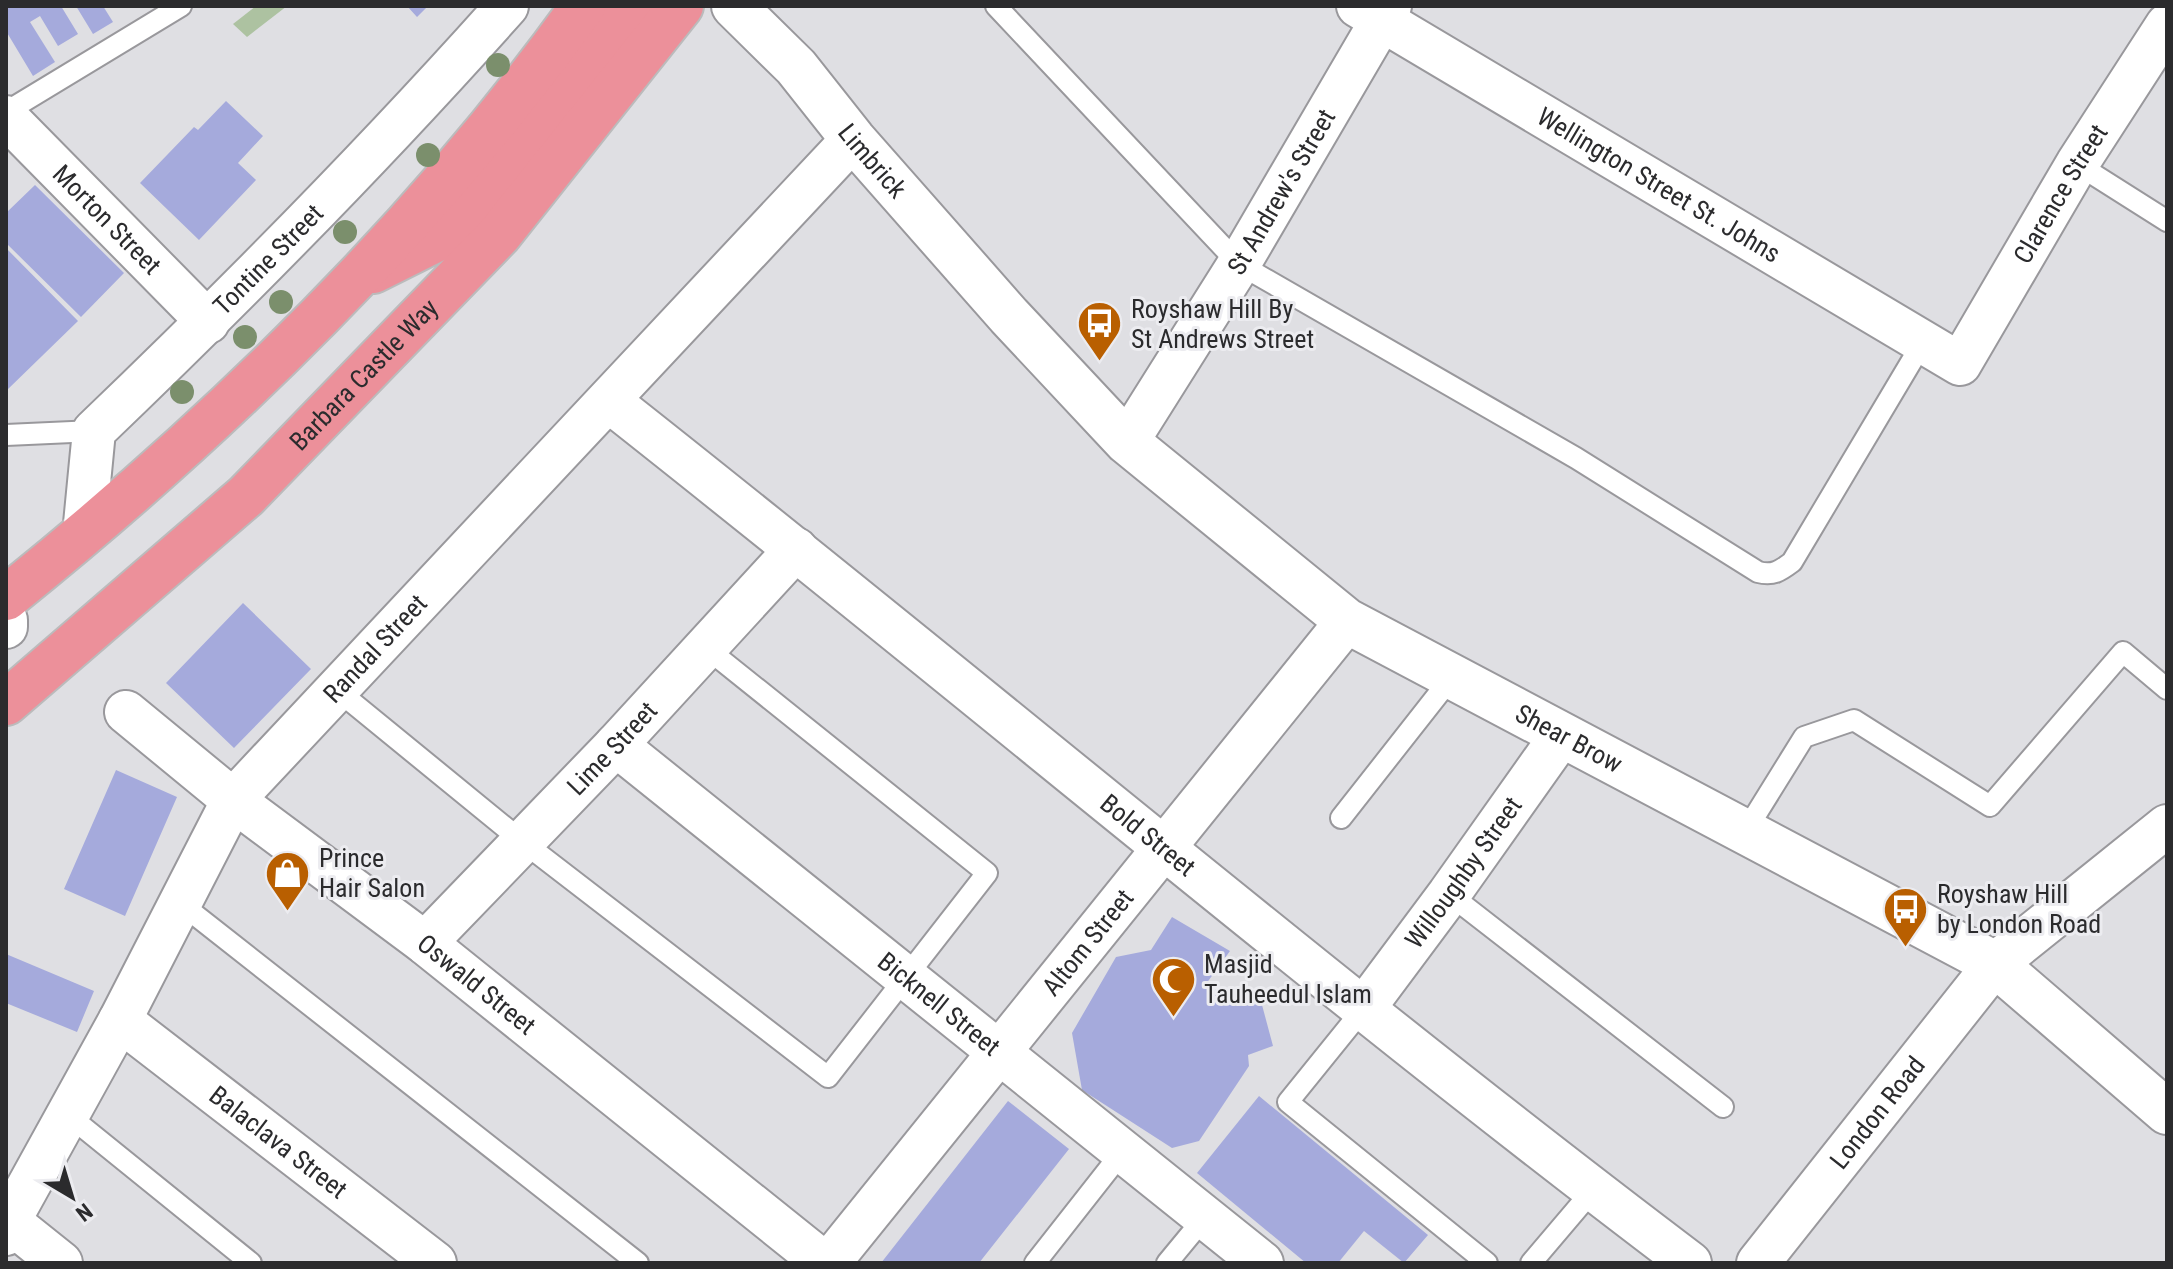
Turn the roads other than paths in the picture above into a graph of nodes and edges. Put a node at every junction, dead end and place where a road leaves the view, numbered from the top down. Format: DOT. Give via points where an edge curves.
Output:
graph roads {
  1 [pos="181,6"];
  2 [pos="507,6"];
  3 [pos="583,6"];
  4 [pos="633,6"];
  5 [pos="681,6"];
  6 [pos="734,6"];
  7 [pos="996,6"];
  8 [pos="1376,11"];
  9 [pos="2167,25"];
  10 [pos="6,115"];
  11 [pos="853,139"];
  12 [pos="2077,164"];
  13 [pos="2167,221"];
  14 [pos="1239,264"];
  15 [pos="353,281"];
  16 [pos="1009,316"];
  17 [pos="208,322"];
  18 [pos="1923,342"];
  19 [pos="1960,364"];
  20 [pos="609,401"];
  21 [pos="94,431"];
  22 [pos="6,435"];
  23 [pos="1127,442"];
  24 [pos="84,534"];
  25 [pos="796,549"];
  26 [pos="6,598"];
  27 [pos="6,620"];
  28 [pos="1347,621"];
  29 [pos="6,627"];
  30 [pos="705,647"];
  31 [pos="1451,678"];
  32 [pos="2167,689"];
  33 [pos="337,690"];
  34 [pos="6,703"];
  35 [pos="126,712"];
  36 [pos="1561,736"];
  37 [pos="616,745"];
  38 [pos="233,800"];
  39 [pos="1341,818"];
  40 [pos="2167,826"];
  41 [pos="1745,832"];
  42 [pos="523,842"];
  43 [pos="1164,848"];
  44 [pos="1449,894"];
  45 [pos="180,903"];
  46 [pos="425,943"];
  47 [pos="1995,964"];
  48 [pos="907,977"];
  49 [pos="1364,1008"];
  50 [pos="120,1020"];
  51 [pos="998,1053"];
  52 [pos="1723,1107"];
  53 [pos="2167,1112"];
  54 [pos="68,1115"];
  55 [pos="1123,1151"];
  56 [pos="1593,1190"];
  57 [pos="1205,1217"];
  58 [pos="7,1225"];
  59 [pos="1044,1260"];
  60 [pos="61,1263"];
  61 [pos="251,1263"];
  62 [pos="435,1263"];
  63 [pos="638,1263"];
  64 [pos="827,1263"];
  65 [pos="1167,1263"];
  66 [pos="1262,1263"];
  67 [pos="1487,1263"];
  68 [pos="1531,1263"];
  69 [pos="1690,1263"];
  70 [pos="1758,1263"];
  1 -- 10 [label="lane"];
  2 -- 17 [label="street, Tontine Street" via="366,162"];
  3 -- 15 [label="highway" via="462,160"];
  4 -- 15 [label="highway" via="493,188 445,235"];
  5 -- 34 [label="highway, Barbara Castle Way" via="499,235 246,496"];
  6 -- 11 [label="main road, Limbrick" via="796,67"];
  7 -- 14 [label="lane"];
  8 -- 14 [label="street, St Andrew's Street"];
  8 -- 18 [label="street, Wellington Street St. Johns"];
  9 -- 12 [label="street, Clarence Street"];
  10 -- 17 [label="street, Morton Street"];
  11 -- 16 [label="main road, Limbrick"];
  11 -- 20 [label="street, Randal Street"];
  12 -- 13 [label="lane"];
  12 -- 19 [label="street, Clarence Street"];
  14 -- 18 [label="lane" via="1768,574 1792,562"];
  14 -- 23 [label="street, St Andrew's Street"];
  15 -- 24 [label="highway" via="248,389"];
  16 -- 23 [label="main road, Shear Brow"];
  17 -- 21 [label="street, Tontine Street"];
  18 -- 19 [label="street, Wellington Street St. Johns"];
  20 -- 25 [label="street, Bold Street"];
  20 -- 33 [label="street, Randal Street"];
  21 -- 22 [label="lane"];
  21 -- 24 [label="street"];
  23 -- 28 [label="main road, Shear Brow"];
  24 -- 26 [label="highway"];
  25 -- 30 [label="street, Lime Street"];
  25 -- 43 [label="street, Bold Street"];
  27 -- 29 [label="street"];
  28 -- 31 [label="main road, Shear Brow"];
  28 -- 43 [label="street, Altom Street"];
  30 -- 37 [label="street, Lime Street"];
  30 -- 48 [label="lane" via="987,873"];
  31 -- 36 [label="main road, Shear Brow"];
  31 -- 39 [label="lane"];
  32 -- 41 [label="lane" via="2123,652 1990,806 1854,720 1804,737"];
  33 -- 38 [label="street, Randal Street"];
  33 -- 42 [label="lane"];
  35 -- 38 [label="street, Oswald Street"];
  36 -- 41 [label="main road, Shear Brow"];
  36 -- 44 [label="street, Willoughby Street"];
  37 -- 42 [label="street, Lime Street"];
  37 -- 48 [label="street, Bicknell Street"];
  38 -- 45 [label="street, Randal Street"];
  38 -- 46 [label="street, Oswald Street"];
  40 -- 47 [label="street, London Road"];
  41 -- 47 [label="main road, Shear Brow"];
  42 -- 46 [label="street, Lime Street"];
  42 -- 48 [label="lane" via="828,1077"];
  43 -- 49 [label="street, Bold Street"];
  43 -- 51 [label="street, Altom Street"];
  44 -- 49 [label="street, Willoughby Street"];
  44 -- 52 [label="lane"];
  45 -- 50 [label="street, Randal Street"];
  45 -- 63 [label="lane"];
  46 -- 64 [label="street, Oswald Street"];
  47 -- 53 [label="main road, Shear Brow"];
  47 -- 70 [label="street, London Road"];
  48 -- 51 [label="street, Bicknell Street"];
  49 -- 56 [label="street, Bold Street"];
  49 -- 67 [label="lane" via="1288,1102"];
  50 -- 54 [label="street, Randal Street"];
  50 -- 62 [label="street, Balaclava Street"];
  51 -- 55 [label="street, Bicknell Street"];
  51 -- 64 [label="street, Altom Street"];
  54 -- 58 [label="street, Randal Street"];
  54 -- 61 [label="lane"];
  55 -- 57 [label="street, Bicknell Street"];
  55 -- 59 [label="lane"];
  56 -- 68 [label="lane"];
  56 -- 69 [label="street, Bold Street"];
  57 -- 65 [label="lane"];
  57 -- 66 [label="street, Bicknell Street"];
  58 -- 60 [label="street"];
}
